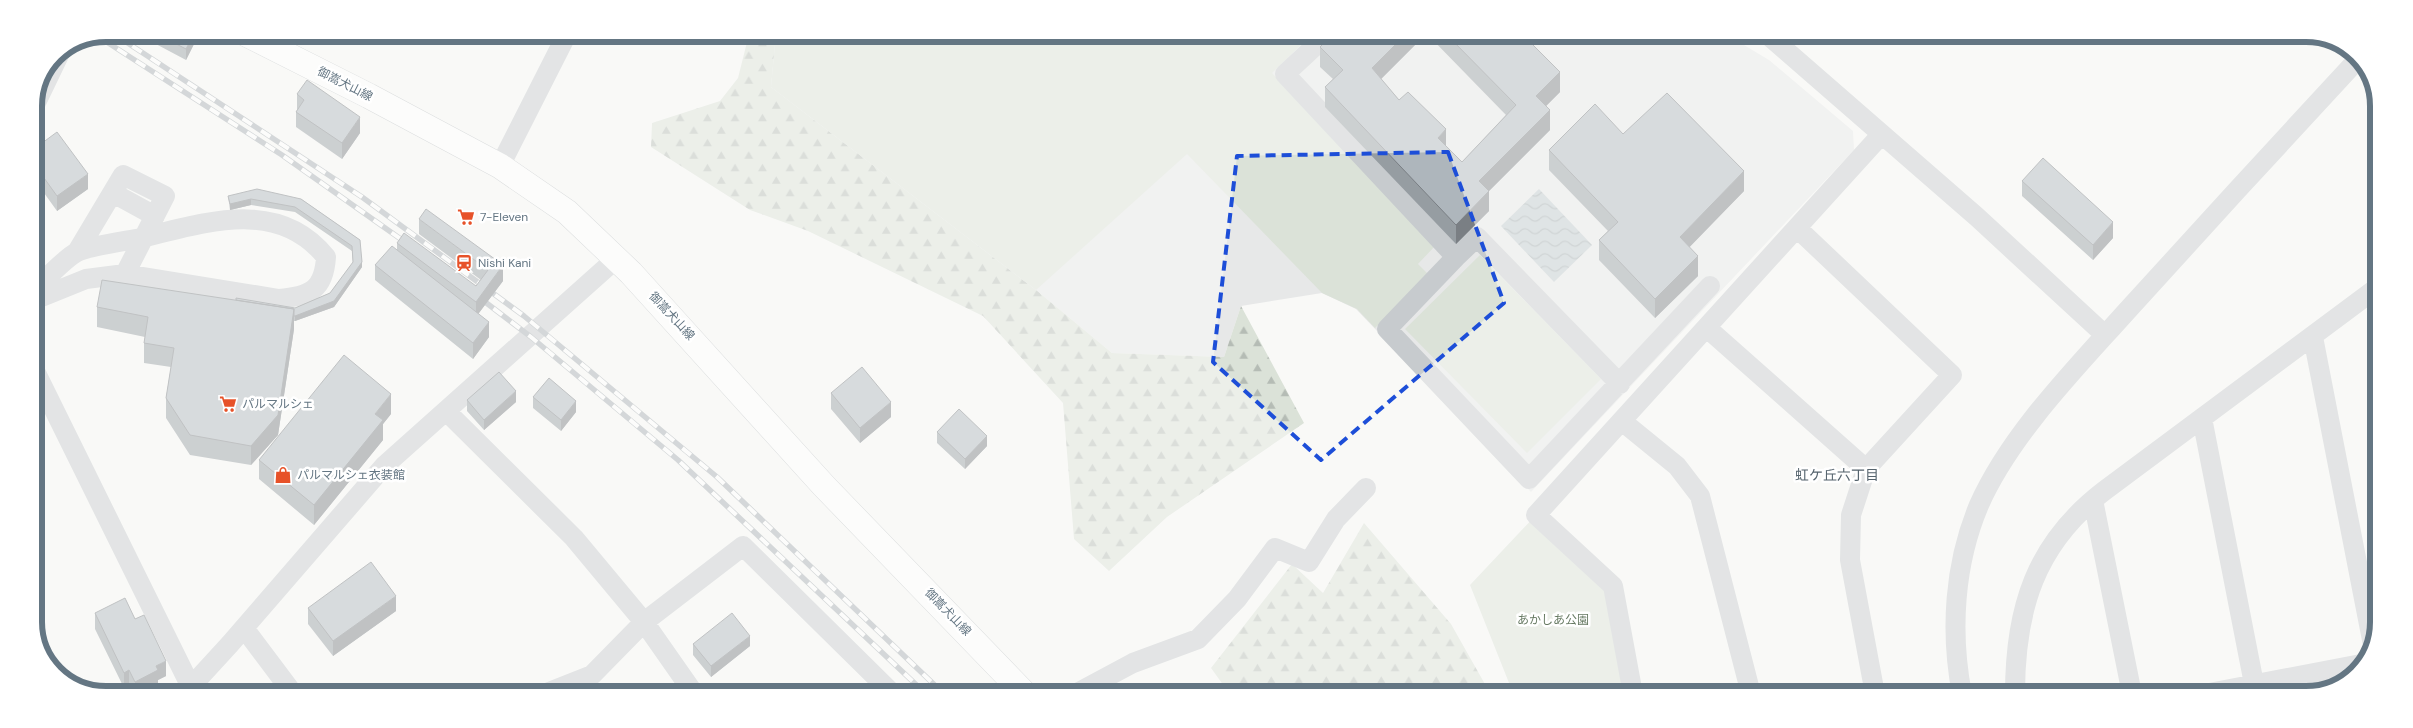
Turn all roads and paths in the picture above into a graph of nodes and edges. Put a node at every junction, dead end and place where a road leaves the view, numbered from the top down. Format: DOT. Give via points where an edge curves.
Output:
graph roads {
  1 [pos="262,42"];
  2 [pos="563,42"];
  3 [pos="1319,42"];
  4 [pos="1776,42"];
  5 [pos="2354,64"];
  6 [pos="1881,135"];
  7 [pos="500,166"];
  8 [pos="1797,228"];
  9 [pos="143,237"];
  10 [pos="77,252"];
  11 [pos="1456,256"];
  12 [pos="617,258"];
  13 [pos="125,274"];
  14 [pos="42,283"];
  15 [pos="1710,286"];
  16 [pos="2370,293"];
  17 [pos="42,297"];
  18 [pos="1707,328"];
  19 [pos="2106,335"];
  20 [pos="2313,338"];
  21 [pos="1620,384"];
  22 [pos="43,386"];
  23 [pos="446,411"];
  24 [pos="2202,418"];
  25 [pos="1623,422"];
  26 [pos="1866,469"];
  27 [pos="1366,488"];
  28 [pos="2093,500"];
  29 [pos="644,622"];
  30 [pos="244,628"];
  31 [pos="2370,630"];
  32 [pos="2352,666"];
  33 [pos="187,686"];
  34 [pos="191,686"];
  35 [pos="288,686"];
  36 [pos="564,686"];
  37 [pos="689,686"];
  38 [pos="885,686"];
  39 [pos="1017,686"];
  40 [pos="1090,686"];
  41 [pos="1632,686"];
  42 [pos="1749,686"];
  43 [pos="1874,686"];
  44 [pos="1960,686"];
  45 [pos="2015,686"];
  46 [pos="2130,686"];
  47 [pos="2254,686"];
  48 [pos="2268,686"];
  1 -- 7 [label="main road, 御嵩犬山線"];
  2 -- 7 [label="street"];
  3 -- 11 [label="street" via="1285,74"];
  4 -- 6 [label="street"];
  5 -- 19 [label="street"];
  6 -- 8 [label="street"];
  6 -- 19 [label="street"];
  7 -- 12 [label="main road, 御嵩犬山線" via="567,212"];
  8 -- 18 [label="street"];
  8 -- 26 [label="street" via="1952,375"];
  9 -- 10 [label="street"];
  9 -- 10 [label="street" via="155,216 113,193"];
  9 -- 13 [label="street"];
  9 -- 13 [label="street" via="224,220 260,218 295,229 315,244 326,257 325,274 314,291 298,298 279,299"];
  10 -- 14 [label="street"];
  11 -- 21 [label="street" via="1478,237"];
  11 -- 21 [label="street" via="1387,329 1455,407 1529,479"];
  12 -- 23 [label="street"];
  12 -- 39 [label="main road, 御嵩犬山線" via="824,486"];
  13 -- 17 [label="street" via="86,279"];
  15 -- 21 [label="street"];
  16 -- 20 [label="street"];
  18 -- 25 [label="street"];
  18 -- 26 [label="street"];
  19 -- 44 [label="street" via="2002,462 1979,504 1967,536 1957,588 1956,666"];
  20 -- 24 [label="street"];
  20 -- 31 [label="street"];
  22 -- 33 [label="street"];
  23 -- 29 [label="street" via="574,538"];
  23 -- 30 [label="street" via="384,466"];
  24 -- 28 [label="street"];
  24 -- 47 [label="street"];
  25 -- 41 [label="street" via="1536,515 1613,586"];
  25 -- 42 [label="street" via="1677,466 1700,496"];
  26 -- 43 [label="street" via="1851,515 1850,560"];
  27 -- 40 [label="street" via="1336,519 1309,562 1275,548 1237,599 1198,639 1133,663"];
  28 -- 45 [label="street" via="2067,524 2047,551 2029,589 2018,638"];
  28 -- 46 [label="street"];
  29 -- 36 [label="street" via="592,675"];
  29 -- 37 [label="street"];
  29 -- 38 [label="street" via="743,546"];
  30 -- 34 [label="street"];
  30 -- 35 [label="street"];
  32 -- 48 [label="street"];
}
